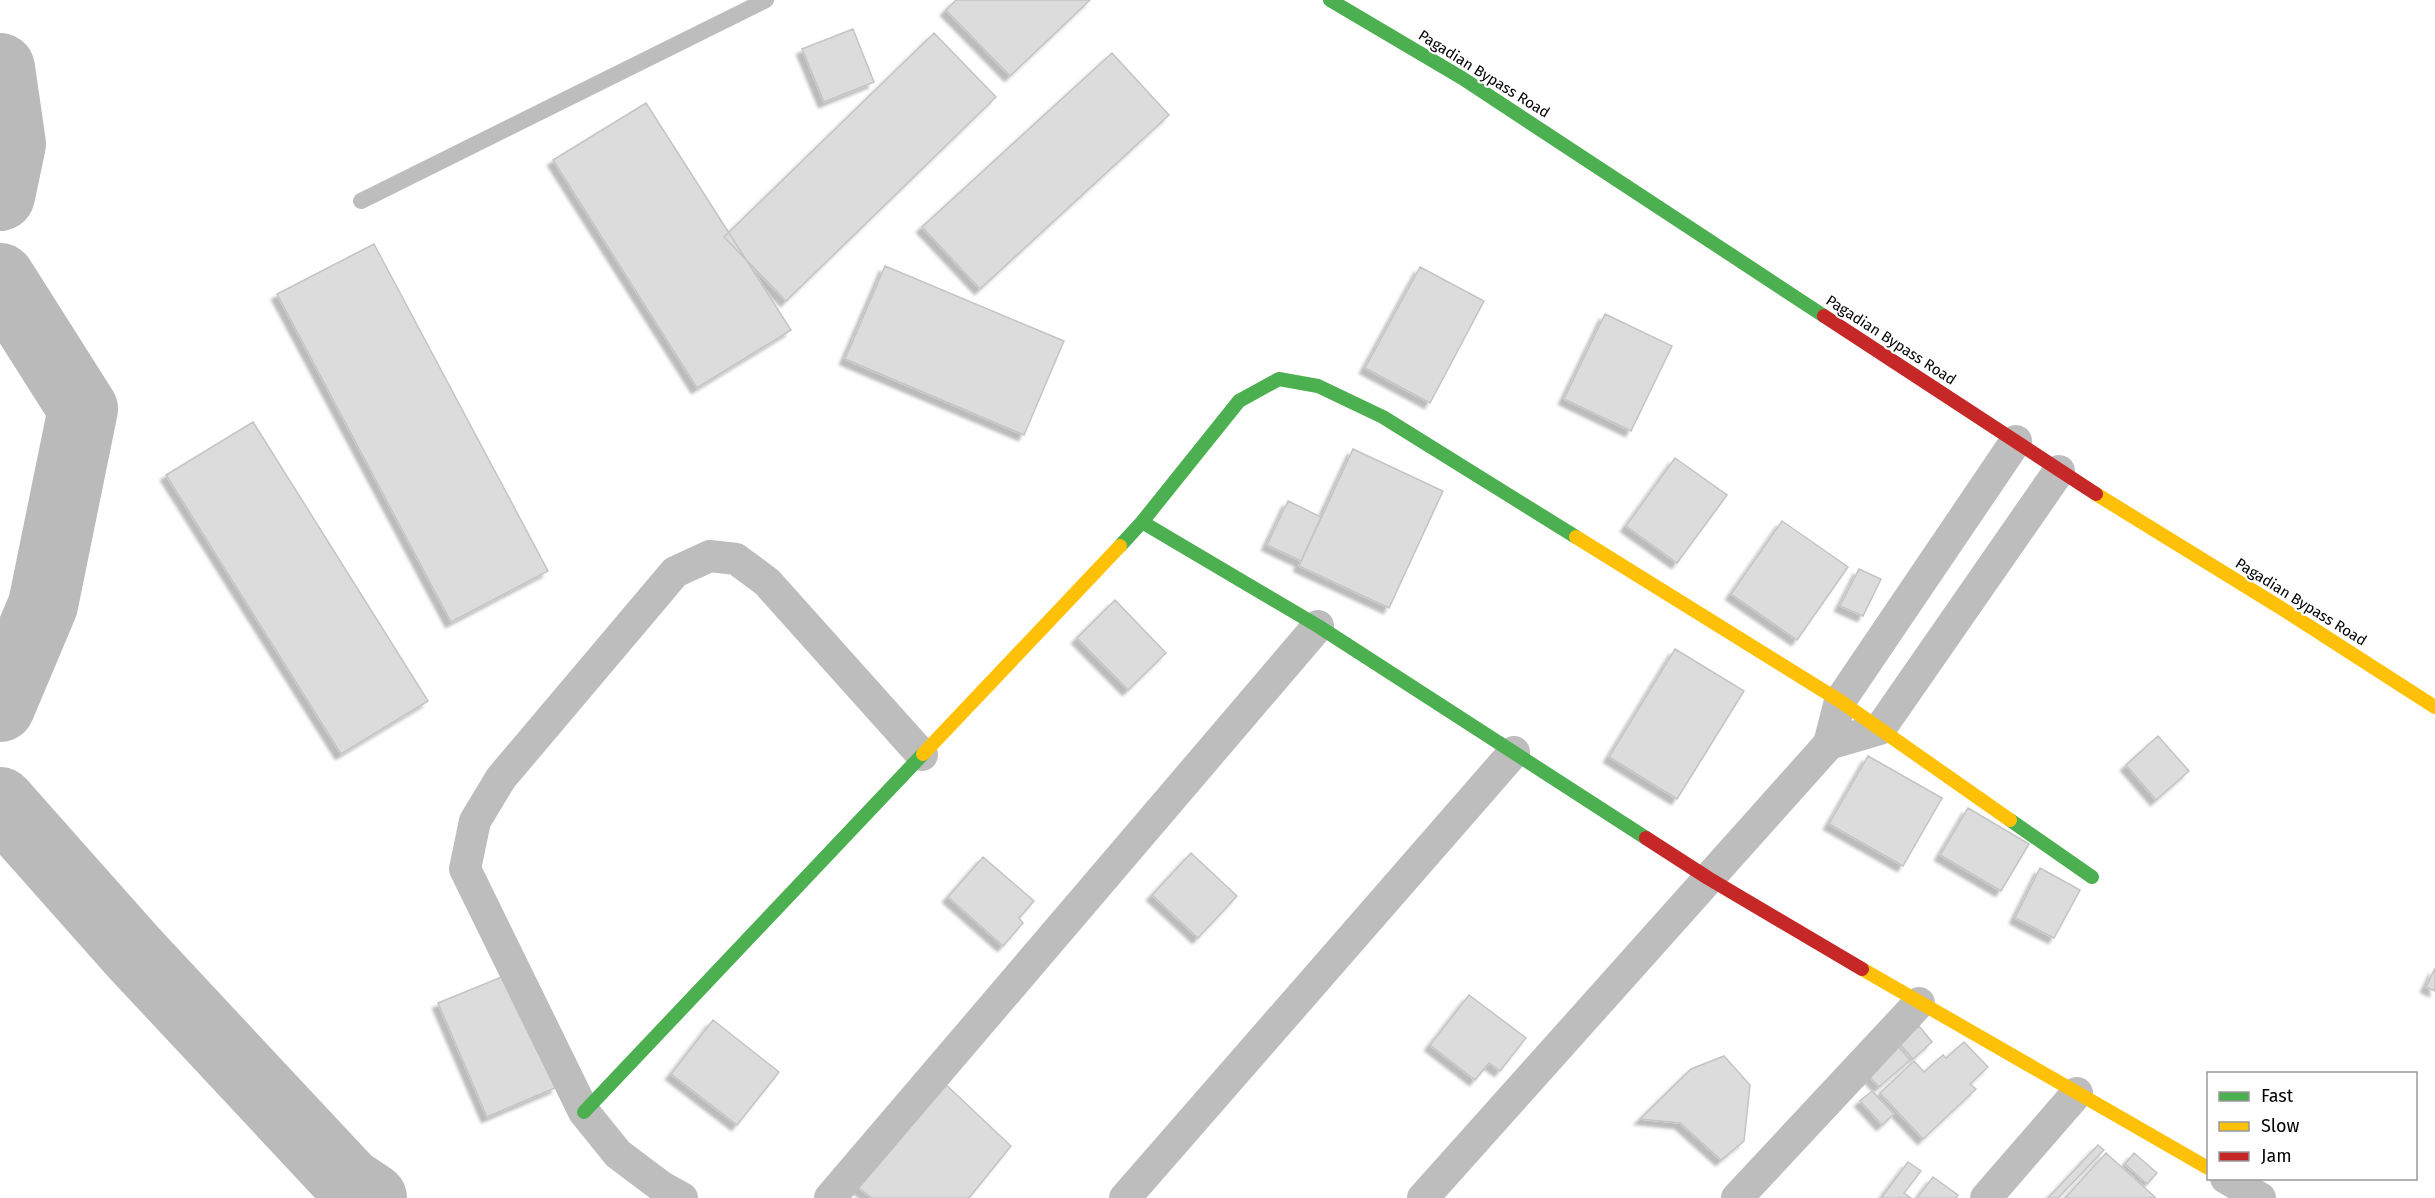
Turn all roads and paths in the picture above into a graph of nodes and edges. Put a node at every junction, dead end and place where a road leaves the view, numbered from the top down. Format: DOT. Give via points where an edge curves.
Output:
graph roads {
  1 [pos="766,0"];
  2 [pos="1330,0"];
  3 [pos="361,201"];
  4 [pos="2016,441"];
  5 [pos="2059,471"];
  6 [pos="1142,522"];
  7 [pos="1318,626"];
  8 [pos="1839,700"];
  9 [pos="2435,707"];
  10 [pos="1880,729"];
  11 [pos="1829,744"];
  12 [pos="1514,753"];
  13 [pos="921,755"];
  14 [pos="1708,878"];
  15 [pos="2092,878"];
  16 [pos="1919,1003"];
  17 [pos="2077,1093"];
  18 [pos="584,1112"];
  19 [pos="2207,1167"];
  20 [pos="2228,1180"];
  21 [pos="2254,1197"];
  22 [pos="682,1198"];
  23 [pos="830,1198"];
  24 [pos="1125,1198"];
  25 [pos="1423,1198"];
  26 [pos="1737,1198"];
  27 [pos="1986,1198"];
  1 -- 3 [label="lane"];
  2 -- 4 [label="main road, Pagadian Bypass Road" via="1462,78"];
  4 -- 5 [label="main road, Pagadian Bypass Road"];
  4 -- 8 [label="street"];
  5 -- 9 [label="main road, Pagadian Bypass Road"];
  5 -- 10 [label="street"];
  6 -- 7 [label="main road"];
  6 -- 8 [label="main road" via="1239,401 1279,379 1318,386 1383,417"];
  6 -- 13 [label="main road"];
  7 -- 12 [label="main road"];
  7 -- 23 [label="street"];
  8 -- 10 [label="main road"];
  8 -- 11 [label="street"];
  10 -- 11 [label="street"];
  10 -- 15 [label="main road"];
  11 -- 14 [label="street"];
  12 -- 14 [label="main road"];
  12 -- 24 [label="street"];
  13 -- 18 [label="main road"];
  13 -- 18 [label="street" via="767,582 736,559 710,556 675,572 501,778 475,821 465,869"];
  14 -- 16 [label="main road"];
  14 -- 25 [label="street"];
  16 -- 17 [label="main road"];
  16 -- 26 [label="street"];
  17 -- 19 [label="main road"];
  17 -- 27 [label="street"];
  18 -- 22 [label="street" via="618,1154"];
  20 -- 21 [label="street"];
}
